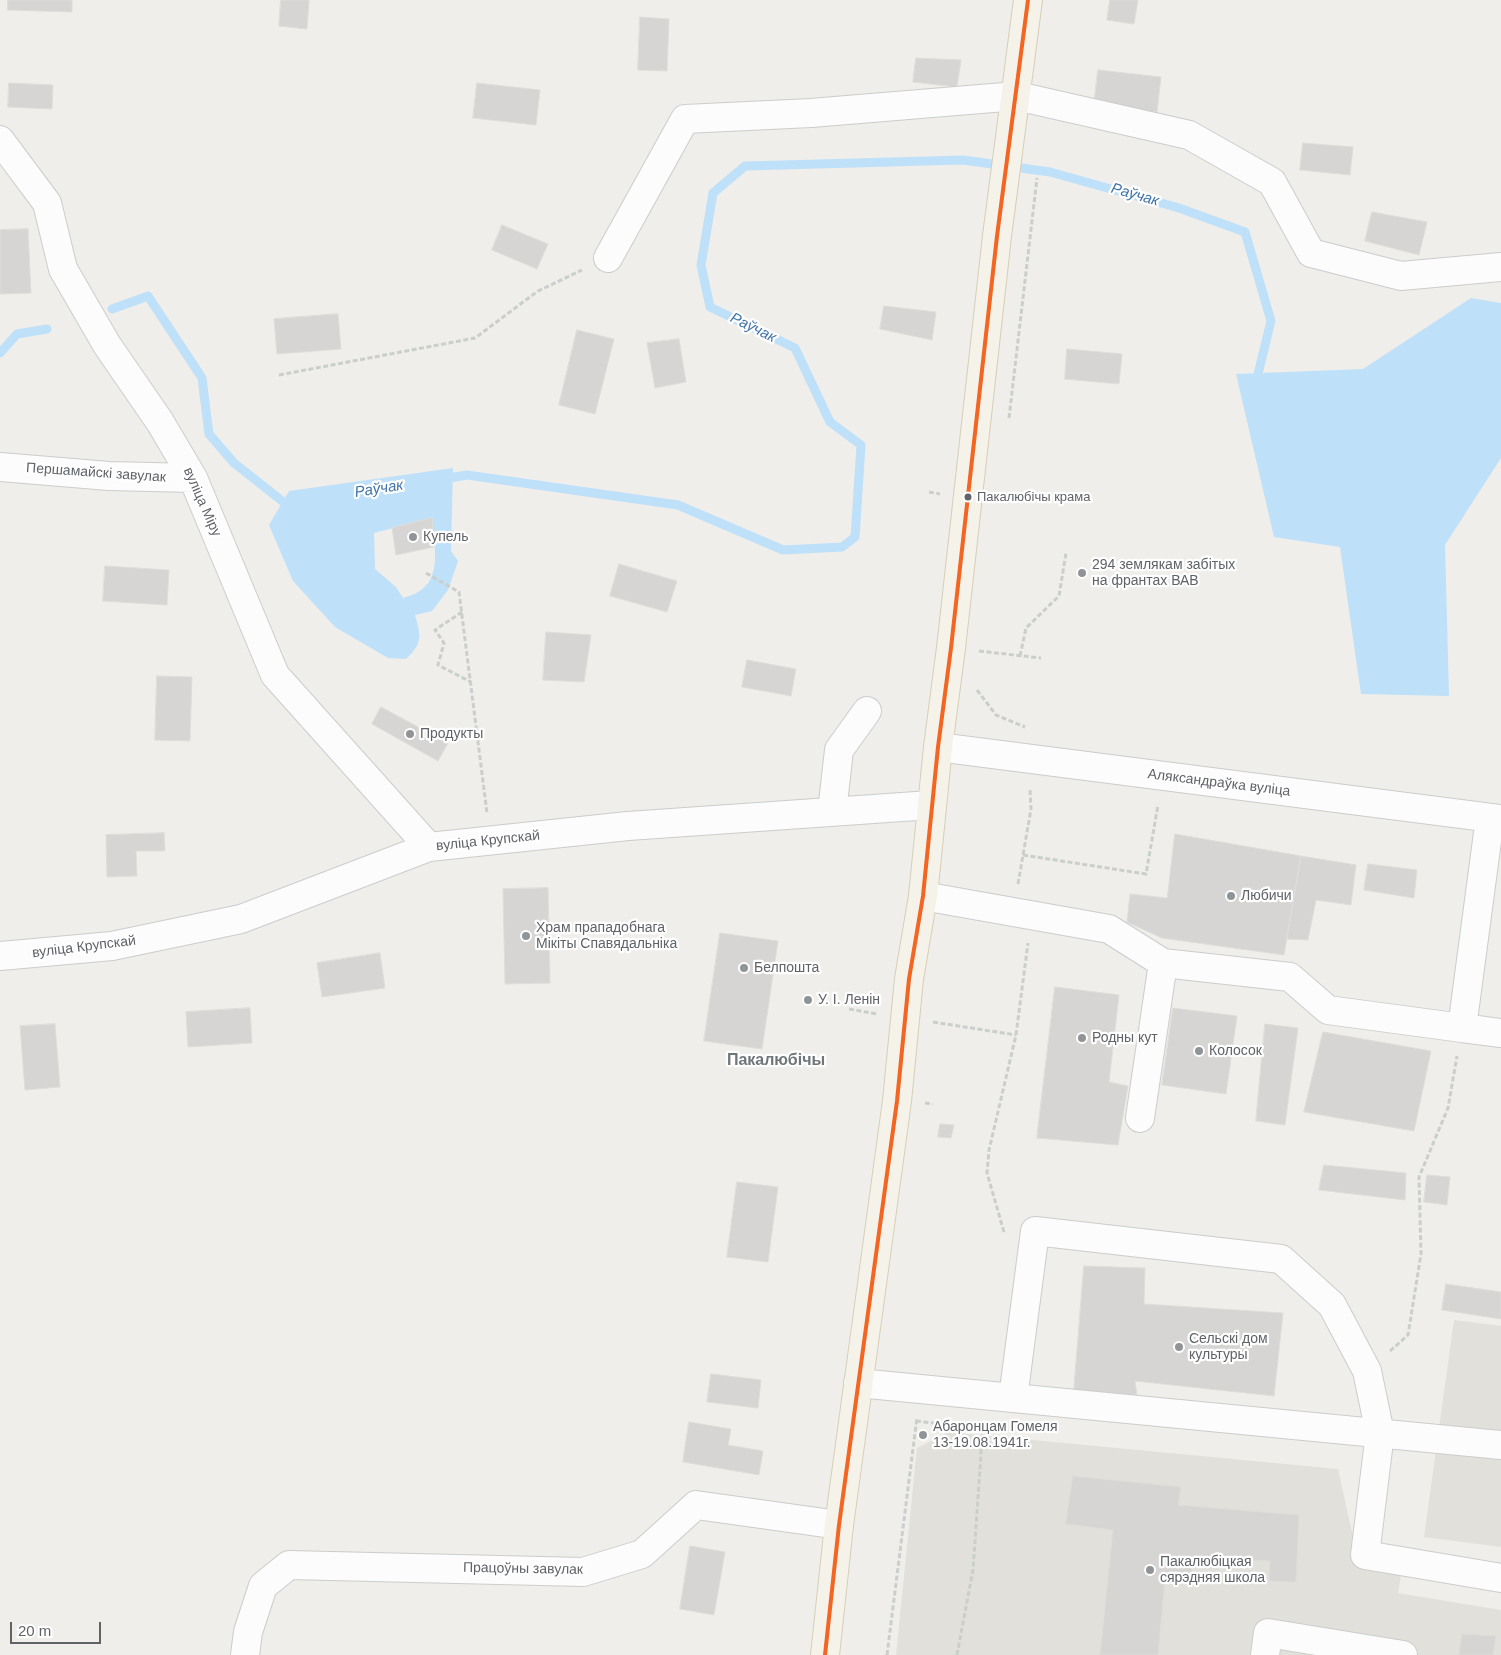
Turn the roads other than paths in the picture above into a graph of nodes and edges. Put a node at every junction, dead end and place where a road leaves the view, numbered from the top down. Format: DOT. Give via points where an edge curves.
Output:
graph roads {
  1 [pos="1028,0"];
  2 [pos="1016,96"];
  3 [pos="0,140"];
  4 [pos="608,258"];
  5 [pos="1501,267"];
  6 [pos="0,466"];
  7 [pos="193,478"];
  8 [pos="867,711"];
  9 [pos="938,747"];
  10 [pos="931,805"];
  11 [pos="832,812"];
  12 [pos="1495,818"];
  13 [pos="429,847"];
  14 [pos="923,896"];
  15 [pos="0,956"];
  16 [pos="1163,963"];
  17 [pos="1462,1028"];
  18 [pos="1501,1033"];
  19 [pos="1140,1118"];
  20 [pos="858,1383"];
  21 [pos="1013,1398"];
  22 [pos="1380,1433"];
  23 [pos="1501,1445"];
  24 [pos="839,1525"];
  25 [pos="1501,1578"];
  26 [pos="245,1655"];
  27 [pos="825,1655"];
  28 [pos="1265,1655"];
  29 [pos="1403,1655"];
  1 -- 2 [label="main road"];
  2 -- 4 [label="street" via="811,113 685,119"];
  2 -- 5 [label="street" via="1190,135 1272,182 1311,253 1401,276"];
  2 -- 9 [label="main road"];
  3 -- 7 [label="street, вуліца Міру" via="46,202 63,269 107,345 160,422"];
  6 -- 7 [label="street, Першамайскі завулак" via="108,476"];
  7 -- 13 [label="street, вуліца Міру" via="276,675"];
  8 -- 11 [label="street" via="839,750"];
  9 -- 10 [label="main road"];
  9 -- 12 [label="street, Аляксандраўка вуліца"];
  10 -- 11 [label="street, вуліца Крупскай"];
  10 -- 14 [label="main road"];
  11 -- 13 [label="street, вуліца Крупскай" via="628,826"];
  12 -- 17 [label="street"];
  13 -- 15 [label="street, вуліца Крупскай" via="241,919 112,946"];
  14 -- 16 [label="street" via="1109,929"];
  14 -- 20 [label="main road" via="909,979 897,1101"];
  16 -- 17 [label="street" via="1290,977 1328,1010"];
  16 -- 19 [label="street"];
  17 -- 18 [label="street"];
  20 -- 21 [label="street"];
  20 -- 24 [label="main road"];
  21 -- 22 [label="street"];
  21 -- 22 [label="street" via="1036,1231 1281,1259 1332,1305 1367,1371"];
  22 -- 23 [label="street"];
  22 -- 25 [label="street" via="1365,1555"];
  24 -- 26 [label="street, Працоўны завулак" via="696,1505 642,1554 583,1572 289,1565 263,1586 248,1632"];
  24 -- 27 [label="main road"];
  28 -- 29 [label="street" via="1268,1633"];
}
